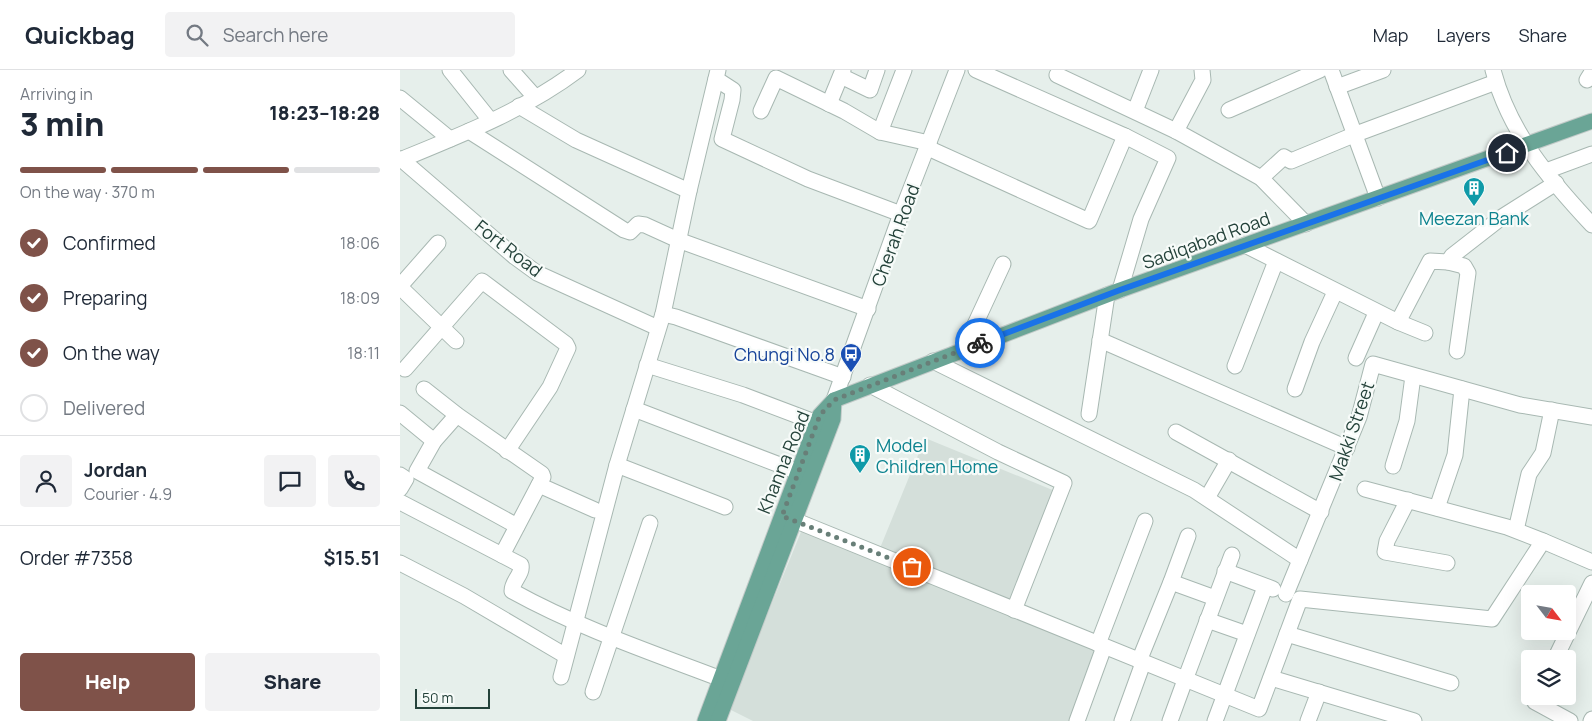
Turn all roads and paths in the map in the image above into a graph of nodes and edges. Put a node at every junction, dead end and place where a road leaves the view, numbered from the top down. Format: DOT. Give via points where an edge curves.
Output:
graph roads {
  1 [pos="450,70"];
  2 [pos="511,70"];
  3 [pos="578,70"];
  4 [pos="877,70"];
  5 [pos="904,70"];
  6 [pos="957,70"];
  7 [pos="976,70"];
  8 [pos="1151,70"];
  9 [pos="1202,70"];
  10 [pos="1320,70"];
  11 [pos="1330,70"];
  12 [pos="1383,70"];
  13 [pos="1058,72"];
  14 [pos="842,73"];
  15 [pos="717,74"];
  16 [pos="1494,76"];
  17 [pos="1337,87"];
  18 [pos="535,97"];
  19 [pos="400,98"];
  20 [pos="1047,100"];
  21 [pos="829,104"];
  22 [pos="519,106"];
  23 [pos="1135,110"];
  24 [pos="1229,110"];
  25 [pos="762,111"];
  26 [pos="490,120"];
  27 [pos="1592,121"];
  28 [pos="469,131"];
  29 [pos="1176,131"];
  30 [pos="880,132"];
  31 [pos="1356,134"];
  32 [pos="1125,136"];
  33 [pos="450,139"];
  34 [pos="929,145"];
  35 [pos="1525,146"];
  36 [pos="1592,154"];
  37 [pos="401,159"];
  38 [pos="1546,171"];
  39 [pos="1261,178"];
  40 [pos="1556,183"];
  41 [pos="689,191"];
  42 [pos="1378,198"];
  43 [pos="901,214"];
  44 [pos="1306,224"];
  45 [pos="1592,225"];
  46 [pos="678,240"];
  47 [pos="438,243"];
  48 [pos="1245,245"];
  49 [pos="1276,261"];
  50 [pos="1448,262"];
  51 [pos="1003,264"];
  52 [pos="400,286"];
  53 [pos="1114,292"];
  54 [pos="1335,292"];
  55 [pos="868,308"];
  56 [pos="1376,313"];
  57 [pos="660,321"];
  58 [pos="1398,322"];
  59 [pos="442,327"];
  60 [pos="1426,333"];
  61 [pos="1100,340"];
  62 [pos="456,341"];
  63 [pos="970,347"];
  64 [pos="1457,351"];
  65 [pos="1356,358"];
  66 [pos="934,361"];
  67 [pos="647,365"];
  68 [pos="1235,366"];
  69 [pos="404,369"];
  70 [pos="1413,376"];
  71 [pos="843,377"];
  72 [pos="870,385"];
  73 [pos="424,388"];
  74 [pos="1296,389"];
  75 [pos="1462,389"];
  76 [pos="834,400"];
  77 [pos="634,409"];
  78 [pos="1552,410"];
  79 [pos="400,413"];
  80 [pos="1088,414"];
  81 [pos="457,415"];
  82 [pos="1592,417"];
  83 [pos="817,423"];
  84 [pos="1176,432"];
  85 [pos="434,442"];
  86 [pos="1347,448"];
  87 [pos="507,451"];
  88 [pos="1228,460"];
  89 [pos="617,464"];
  90 [pos="1393,466"];
  91 [pos="798,472"];
  92 [pos="400,475"];
  93 [pos="539,485"];
  94 [pos="400,489"];
  95 [pos="1365,489"];
  96 [pos="1206,498"];
  97 [pos="1408,500"];
  98 [pos="400,502"];
  99 [pos="725,507"];
  100 [pos="1437,508"];
  101 [pos="596,510"];
  102 [pos="1321,512"];
  103 [pos="788,518"];
  104 [pos="1145,521"];
  105 [pos="650,523"];
  106 [pos="517,526"];
  107 [pos="1516,530"];
  108 [pos="1188,536"];
  109 [pos="1543,541"];
  110 [pos="502,554"];
  111 [pos="1232,555"];
  112 [pos="1300,560"];
  113 [pos="1592,562"];
  114 [pos="400,563"];
  115 [pos="1447,563"];
  116 [pos="1225,571"];
  117 [pos="1171,582"];
  118 [pos="1592,583"];
  119 [pos="1265,586"];
  120 [pos="1293,597"];
  121 [pos="1215,598"];
  122 [pos="1014,610"];
  123 [pos="1207,620"];
  124 [pos="576,624"];
  125 [pos="1247,634"];
  126 [pos="1287,634"];
  127 [pos="611,637"];
  128 [pos="1101,646"];
  129 [pos="1559,650"];
  130 [pos="566,656"];
  131 [pos="1141,662"];
  132 [pos="561,677"];
  133 [pos="1271,678"];
  134 [pos="721,679"];
  135 [pos="1185,680"];
  136 [pos="1451,683"];
  137 [pos="593,692"];
  138 [pos="1319,692"];
  139 [pos="1224,696"];
  140 [pos="1541,705"];
  141 [pos="1257,715"];
  142 [pos="716,718"];
  143 [pos="1076,721"];
  144 [pos="1122,721"];
  145 [pos="1170,721"];
  146 [pos="1215,721"];
  147 [pos="1308,721"];
  148 [pos="1414,721"];
  149 [pos="1570,721"];
  1 -- 26 [label="street"];
  2 -- 18 [label="street"];
  3 -- 18 [label="street"];
  4 -- 14 [label="street" via="870,90"];
  5 -- 30 [label="street"];
  6 -- 34 [label="street, Cherah Road"];
  7 -- 20 [label="street"];
  8 -- 23 [label="street"];
  9 -- 29 [label="street" via="1203,80"];
  10 -- 24 [label="street"];
  11 -- 17 [label="street"];
  12 -- 17 [label="street"];
  13 -- 20 [label="street"];
  13 -- 23 [label="street"];
  14 -- 21 [label="street"];
  15 -- 41 [label="street"];
  15 -- 43 [label="street" via="733,90 722,139 808,179"];
  16 -- 31 [label="street"];
  16 -- 35 [label="street" via="1508,116"];
  17 -- 31 [label="street"];
  18 -- 22 [label="street"];
  19 -- 33 [label="street"];
  20 -- 32 [label="street"];
  21 -- 25 [label="street" via="776,78"];
  21 -- 30 [label="street"];
  22 -- 26 [label="street"];
  22 -- 41 [label="street" via="576,140"];
  23 -- 29 [label="street"];
  26 -- 28 [label="street"];
  27 -- 35 [label="main road, Sadiqabad Road"];
  28 -- 33 [label="street"];
  28 -- 46 [label="street" via="624,230 630,232 638,224 645,225"];
  29 -- 39 [label="street"];
  30 -- 34 [label="street"];
  31 -- 39 [label="street" via="1290,161 1284,156"];
  31 -- 42 [label="street"];
  32 -- 34 [label="street" via="1089,221"];
  32 -- 53 [label="street" via="1168,158"];
  33 -- 37 [label="street"];
  34 -- 43 [label="street, Cherah Road"];
  35 -- 38 [label="street"];
  35 -- 42 [label="main road, Sadiqabad Road"];
  36 -- 38 [label="street"];
  37 -- 57 [label="street, Fort Road" via="538,273"];
  38 -- 40 [label="street"];
  39 -- 44 [label="street"];
  40 -- 45 [label="street"];
  40 -- 50 [label="street" via="1488,228"];
  41 -- 46 [label="street"];
  42 -- 44 [label="main road, Sadiqabad Road"];
  43 -- 55 [label="street, Cherah Road"];
  44 -- 48 [label="main road, Sadiqabad Road"];
  46 -- 55 [label="street"];
  46 -- 57 [label="street"];
  47 -- 52 [label="street"];
  48 -- 49 [label="street"];
  48 -- 53 [label="main road, Sadiqabad Road"];
  49 -- 54 [label="street"];
  49 -- 68 [label="street"];
  50 -- 58 [label="street" via="1430,261"];
  50 -- 64 [label="street" via="1464,266 1468,273"];
  51 -- 63 [label="street" via="972,331"];
  52 -- 59 [label="street"];
  53 -- 61 [label="street"];
  53 -- 63 [label="main road, Sadiqabad Road"];
  54 -- 56 [label="street"];
  54 -- 74 [label="street" via="1312,342"];
  55 -- 71 [label="street, Cherah Road"];
  56 -- 58 [label="street"];
  56 -- 65 [label="street"];
  57 -- 67 [label="street"];
  57 -- 71 [label="street, Fort Road" via="676,316"];
  58 -- 60 [label="street"];
  59 -- 62 [label="street"];
  59 -- 69 [label="street"];
  59 -- 87 [label="street" via="482,281 566,344 568,348 550,386"];
  61 -- 80 [label="street"];
  61 -- 86 [label="street"];
  63 -- 66 [label="main road, Sadiqabad Road"];
  66 -- 72 [label="main road, Sadiqabad Road"];
  66 -- 96 [label="street" via="1159,471"];
  67 -- 77 [label="street"];
  67 -- 83 [label="street" via="743,395"];
  70 -- 75 [label="street, Makki Street"];
  70 -- 86 [label="street, Makki Street" via="1373,364"];
  70 -- 90 [label="street" via="1407,421"];
  71 -- 76 [label="street, Cherah Road"];
  72 -- 76 [label="main road, Sadiqabad Road"];
  72 -- 122 [label="street" via="1064,483"];
  73 -- 81 [label="street"];
  75 -- 78 [label="street, Makki Street"];
  75 -- 100 [label="street" via="1455,455"];
  76 -- 83 [label="main road, Khanna Road"];
  76 -- 103 [label="main road, Khanna Road" via="832,419"];
  77 -- 89 [label="street"];
  77 -- 91 [label="street"];
  78 -- 82 [label="street, Makki Street"];
  78 -- 107 [label="street" via="1543,453 1529,474"];
  79 -- 85 [label="street"];
  81 -- 85 [label="street"];
  81 -- 87 [label="street"];
  83 -- 91 [label="main road, Khanna Road"];
  84 -- 88 [label="street"];
  85 -- 106 [label="street" via="416,471"];
  86 -- 102 [label="street, Makki Street"];
  87 -- 93 [label="street" via="542,474"];
  88 -- 96 [label="street"];
  88 -- 102 [label="street"];
  89 -- 99 [label="street"];
  89 -- 124 [label="street"];
  91 -- 103 [label="main road, Khanna Road"];
  92 -- 94 [label="street" via="406,479"];
  93 -- 101 [label="street"];
  93 -- 106 [label="street"];
  95 -- 97 [label="street"];
  96 -- 112 [label="street"];
  97 -- 100 [label="street"];
  97 -- 115 [label="street" via="1387,541 1385,552"];
  98 -- 110 [label="street"];
  100 -- 107 [label="street"];
  102 -- 112 [label="street, Makki Street"];
  103 -- 122 [label="street"];
  103 -- 134 [label="main road, Khanna Road"];
  103 -- 142 [label="main road, Khanna Road"];
  104 -- 128 [label="street"];
  105 -- 127 [label="street"];
  106 -- 110 [label="street"];
  107 -- 109 [label="street"];
  108 -- 117 [label="street"];
  109 -- 113 [label="street"];
  109 -- 120 [label="street" via="1492,619"];
  110 -- 124 [label="street" via="522,566 512,591"];
  111 -- 116 [label="street"];
  112 -- 120 [label="street, Makki Street"];
  114 -- 130 [label="street"];
  116 -- 119 [label="street"];
  116 -- 121 [label="street"];
  117 -- 121 [label="street"];
  117 -- 131 [label="street"];
  118 -- 129 [label="street"];
  119 -- 120 [label="street"];
  119 -- 125 [label="street"];
  120 -- 126 [label="street, Makki Street"];
  121 -- 123 [label="street"];
  122 -- 128 [label="street"];
  123 -- 125 [label="street"];
  123 -- 135 [label="street"];
  124 -- 127 [label="street"];
  124 -- 130 [label="street"];
  125 -- 139 [label="street"];
  126 -- 133 [label="street, Makki Street"];
  126 -- 136 [label="street"];
  127 -- 134 [label="street"];
  127 -- 137 [label="street"];
  128 -- 131 [label="street"];
  128 -- 143 [label="street"];
  130 -- 132 [label="street"];
  131 -- 135 [label="street"];
  131 -- 144 [label="street"];
  133 -- 138 [label="street"];
  133 -- 141 [label="street, Makki Street"];
  134 -- 142 [label="main road, Khanna Road"];
  135 -- 139 [label="street"];
  135 -- 145 [label="street"];
  138 -- 147 [label="street"];
  138 -- 148 [label="street"];
  139 -- 141 [label="street"];
  139 -- 146 [label="street"];
  140 -- 149 [label="street"];
}
